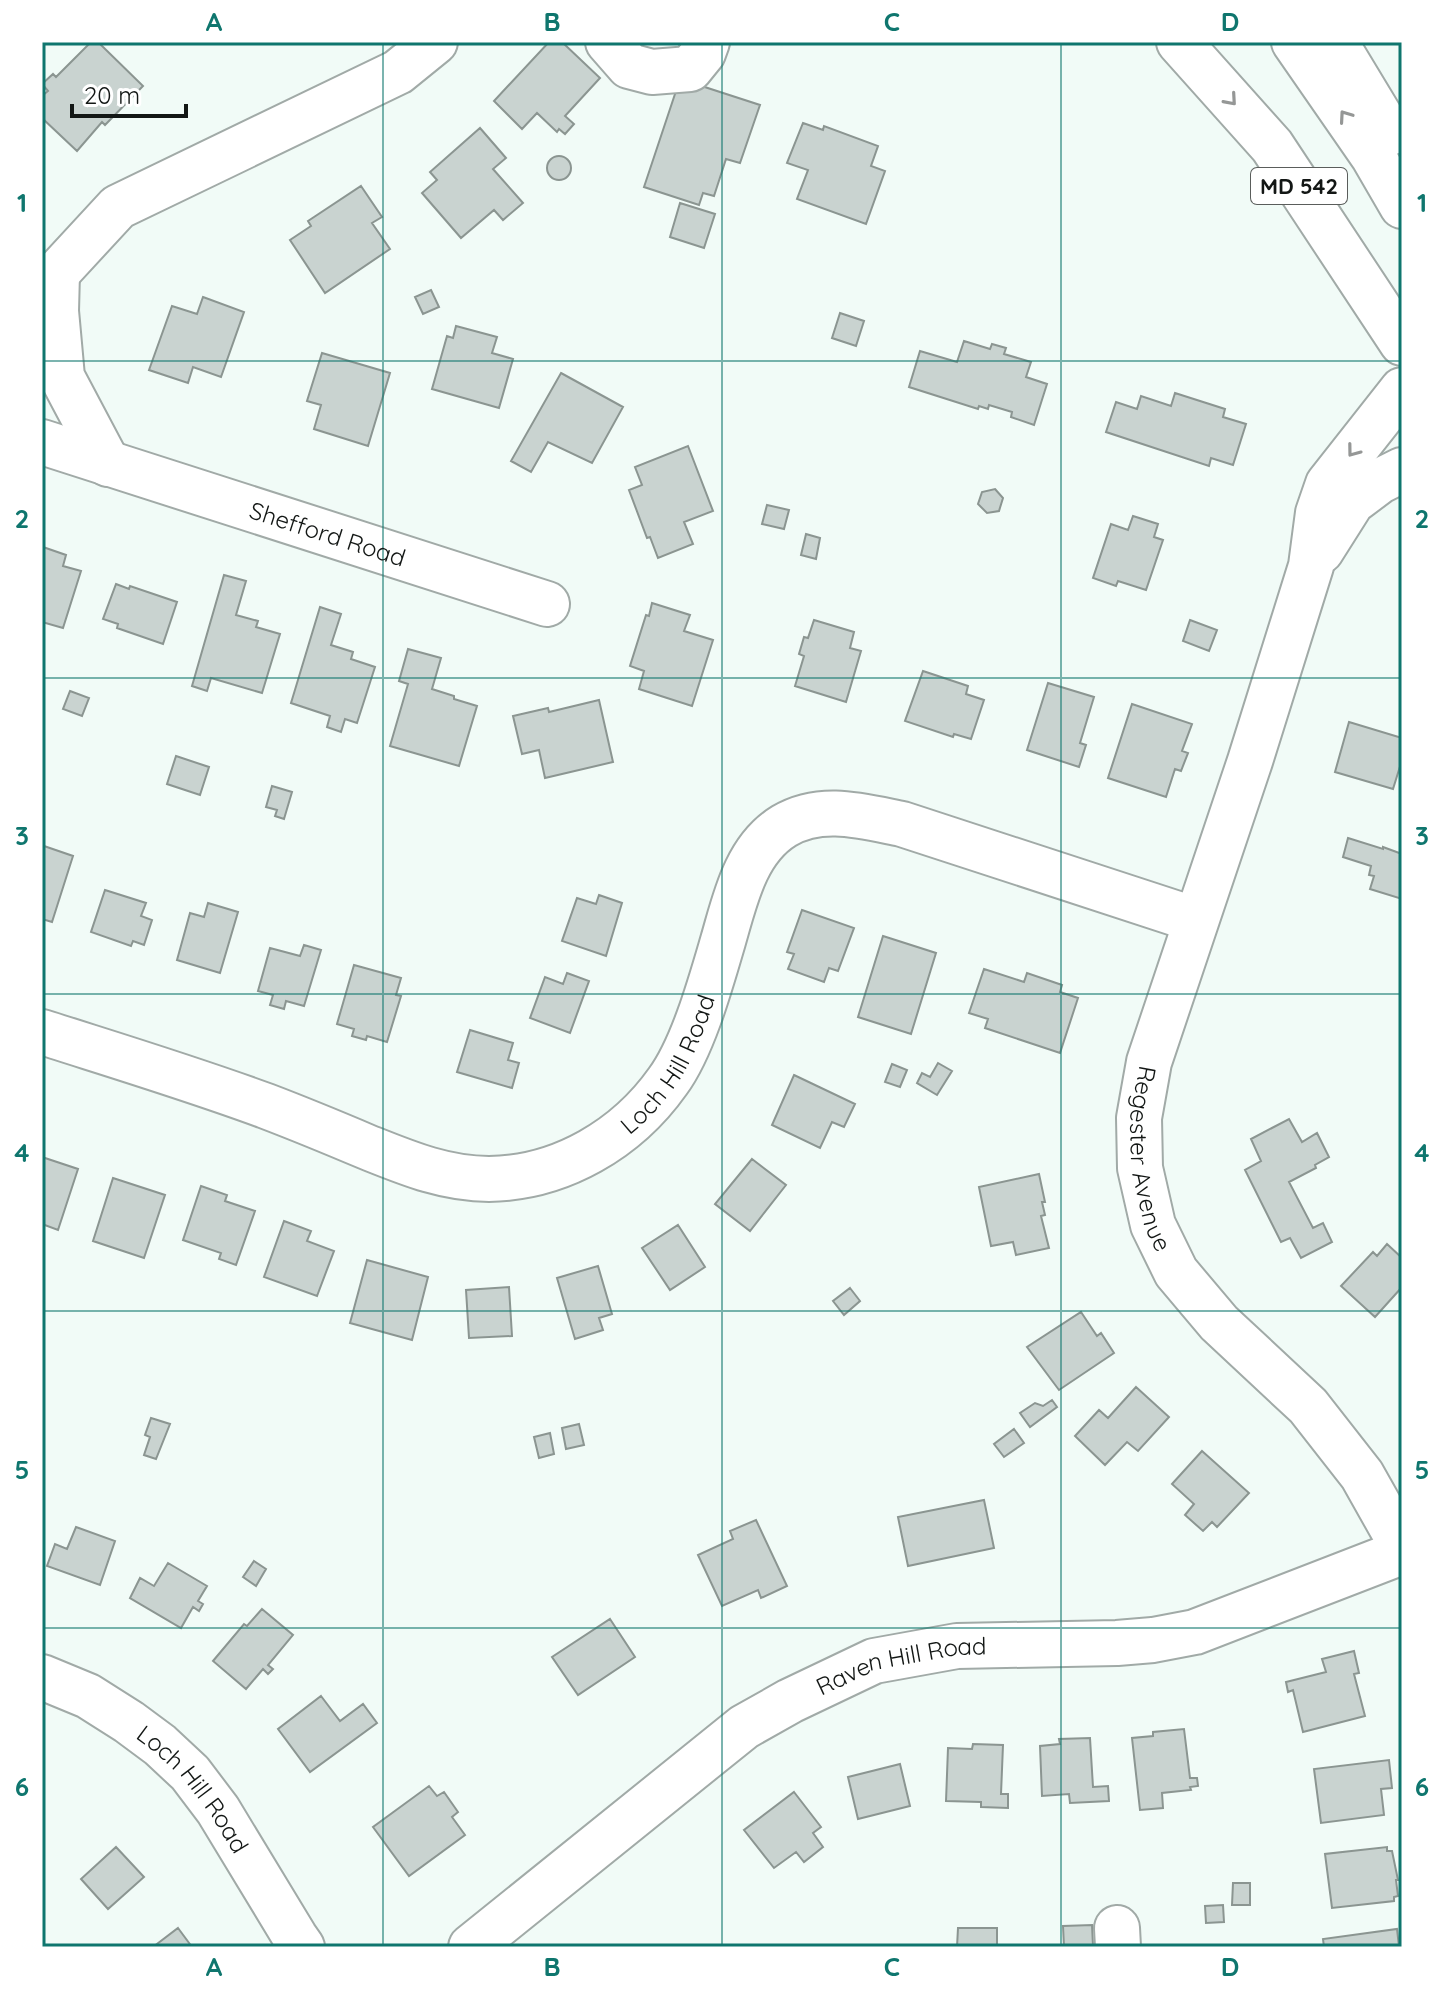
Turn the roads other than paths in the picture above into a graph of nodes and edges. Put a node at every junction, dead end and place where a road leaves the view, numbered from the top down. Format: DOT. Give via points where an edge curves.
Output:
graph roads {
  1 [pos="435,42"];
  2 [pos="608,42"];
  3 [pos="707,42"];
  4 [pos="1179,42"];
  5 [pos="1294,42"];
  6 [pos="1335,42"];
  7 [pos="1402,152"];
  8 [pos="1402,206"];
  9 [pos="49,277"];
  10 [pos="1402,343"];
  11 [pos="1402,390"];
  12 [pos="42,442"];
  13 [pos="108,464"];
  14 [pos="1402,470"];
  15 [pos="1311,566"];
  16 [pos="547,604"];
  17 [pos="1196,920"];
  18 [pos="42,1032"];
  19 [pos="1402,1546"];
  20 [pos="1402,1552"];
  21 [pos="42,1677"];
  22 [pos="302,1947"];
  23 [pos="471,1947"];
  1 -- 9 [label="street" via="398,72 118,207"];
  2 -- 3 [label="street" via="629,66 652,72 690,69"];
  4 -- 10 [label="street, MD 542, one-way" via="1272,146"];
  8 -- 5 [label="street, MD 542, one-way"];
  6 -- 7 [label="street"];
  9 -- 13 [label="street" via="62,377"];
  11 -- 15 [label="street, Regester Avenue, one-way" via="1328,484"];
  12 -- 13 [label="street, Shefford Road"];
  13 -- 16 [label="street, Shefford Road"];
  14 -- 15 [label="street, Regester Avenue" via="1352,502"];
  15 -- 17 [label="street, Regester Avenue"];
  17 -- 18 [label="street, Loch Hill Road" via="902,824 826,812 802,818 784,826 754,856 740,883 691,1038 669,1080 638,1117 580,1158 553,1169 491,1179 424,1170 265,1106"];
  17 -- 19 [label="street, Regester Avenue" via="1149,1062 1139,1118 1140,1168 1153,1225 1176,1272 1219,1323 1308,1406 1362,1475"];
  20 -- 23 [label="street, Raven Hill Road" via="1195,1632 1117,1643 957,1646 874,1661 744,1727"];
  21 -- 22 [label="street, Loch Hill Road" via="88,1696 129,1722 190,1773"];
}
